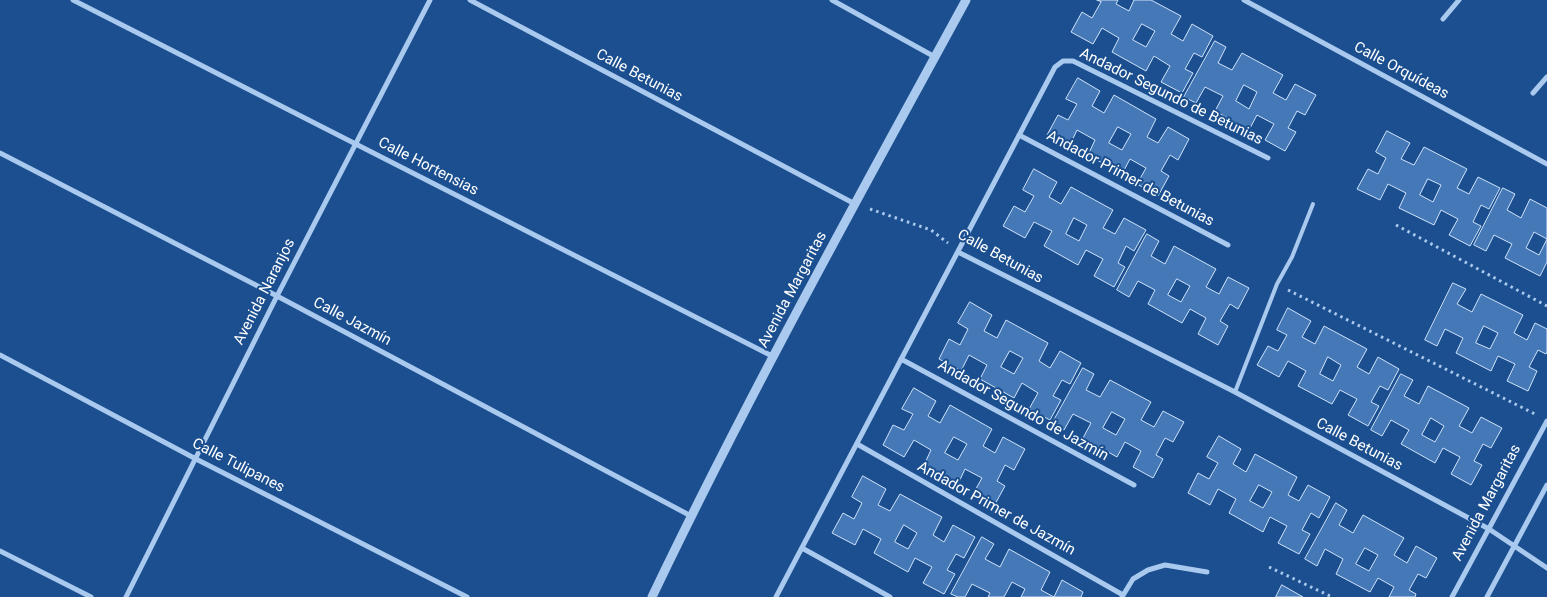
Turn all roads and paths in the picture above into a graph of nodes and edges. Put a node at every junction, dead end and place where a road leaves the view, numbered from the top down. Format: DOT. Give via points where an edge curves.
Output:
graph roads {
  1 [pos="73,0"];
  2 [pos="430,0"];
  3 [pos="470,0"];
  4 [pos="832,0"];
  5 [pos="966,0"];
  6 [pos="1244,0"];
  7 [pos="1460,0"];
  8 [pos="1443,19"];
  9 [pos="935,57"];
  10 [pos="1547,77"];
  11 [pos="1533,94"];
  12 [pos="1019,135"];
  13 [pos="356,144"];
  14 [pos="0,153"];
  15 [pos="1268,158"];
  16 [pos="1547,164"];
  17 [pos="855,204"];
  18 [pos="1313,204"];
  19 [pos="1396,225"];
  20 [pos="1228,245"];
  21 [pos="958,252"];
  22 [pos="1277,284"];
  23 [pos="276,296"];
  24 [pos="1547,306"];
  25 [pos="0,355"];
  26 [pos="772,356"];
  27 [pos="901,359"];
  28 [pos="1235,392"];
  29 [pos="1538,415"];
  30 [pos="1547,421"];
  31 [pos="857,444"];
  32 [pos="196,459"];
  33 [pos="1134,485"];
  34 [pos="1547,485"];
  35 [pos="691,516"];
  36 [pos="1489,529"];
  37 [pos="1514,546"];
  38 [pos="802,548"];
  39 [pos="0,551"];
  40 [pos="1269,567"];
  41 [pos="1547,568"];
  42 [pos="1207,572"];
  43 [pos="1122,596"];
  44 [pos="91,597"];
  45 [pos="126,597"];
  46 [pos="467,597"];
  47 [pos="652,597"];
  48 [pos="776,597"];
  49 [pos="890,597"];
  50 [pos="1332,597"];
  51 [pos="1452,597"];
  52 [pos="1487,597"];
  1 -- 13 [label="street, Calle Hortensias"];
  2 -- 13 [label="street, Avenida Naranjos"];
  3 -- 17 [label="street, Calle Betunias"];
  4 -- 9 [label="street"];
  5 -- 9 [label="street, Avenida Margaritas"];
  6 -- 16 [label="street, Calle Orquídeas"];
  7 -- 8 [label="street"];
  9 -- 17 [label="street, Avenida Margaritas"];
  10 -- 11 [label="street"];
  12 -- 15 [label="street, Andador Segundo de Betunias" via="1055,67 1063,61 1073,61"];
  12 -- 20 [label="street, Andador Primer de Betunias"];
  12 -- 21 [label="street"];
  13 -- 23 [label="street, Avenida Naranjos"];
  13 -- 26 [label="street, Calle Hortensias"];
  14 -- 23 [label="street, Calle Jazmín"];
  17 -- 21 [label="path, Calle Betunias" via="931,230"];
  17 -- 26 [label="street, Avenida Margaritas"];
  18 -- 22 [label="lane" via="1292,257"];
  19 -- 24 [label="path"];
  21 -- 27 [label="street"];
  21 -- 28 [label="street, Calle Betunias"];
  22 -- 28 [label="lane"];
  22 -- 29 [label="path"];
  23 -- 32 [label="street, Avenida Naranjos"];
  23 -- 35 [label="street, Calle Jazmín"];
  25 -- 32 [label="street, Calle Tulipanes"];
  26 -- 35 [label="street, Avenida Margaritas"];
  27 -- 31 [label="street"];
  27 -- 33 [label="street, Andador Segundo de Jazmín"];
  28 -- 36 [label="street, Calle Betunias"];
  30 -- 36 [label="street, Avenida Margaritas"];
  31 -- 38 [label="street"];
  31 -- 43 [label="street, Andador Primer de Jazmín"];
  32 -- 45 [label="street, Avenida Naranjos"];
  32 -- 46 [label="street, Calle Tulipanes"];
  34 -- 37 [label="street"];
  35 -- 47 [label="street, Avenida Margaritas"];
  36 -- 37 [label="street, Calle Betunias"];
  36 -- 51 [label="street, Avenida Margaritas"];
  37 -- 41 [label="street, Calle Betunias"];
  37 -- 52 [label="street"];
  38 -- 48 [label="street"];
  38 -- 49 [label="street"];
  39 -- 44 [label="street"];
  40 -- 50 [label="path"];
  42 -- 43 [label="street" via="1165,565 1133,579"];
}
